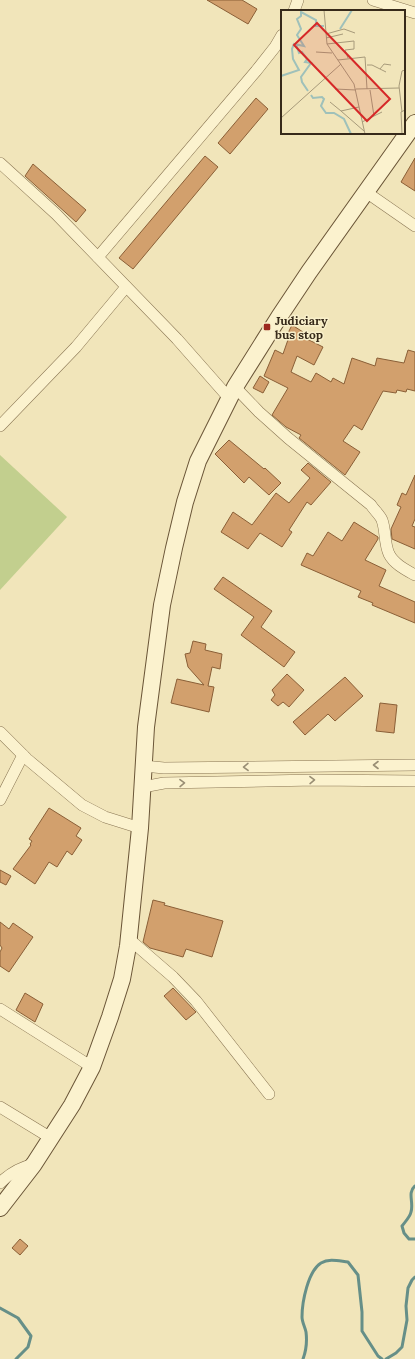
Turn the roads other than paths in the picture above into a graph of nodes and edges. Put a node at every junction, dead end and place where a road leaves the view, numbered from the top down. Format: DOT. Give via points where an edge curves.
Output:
graph roads {
  1 [pos="298,0"];
  2 [pos="373,0"];
  3 [pos="294,10"];
  4 [pos="415,13"];
  5 [pos="281,37"];
  6 [pos="415,123"];
  7 [pos="0,163"];
  8 [pos="366,192"];
  9 [pos="415,226"];
  10 [pos="98,257"];
  11 [pos="126,287"];
  12 [pos="232,393"];
  13 [pos="0,426"];
  14 [pos="415,575"];
  15 [pos="0,732"];
  16 [pos="23,755"];
  17 [pos="415,765"];
  18 [pos="144,766"];
  19 [pos="415,781"];
  20 [pos="143,787"];
  21 [pos="0,800"];
  22 [pos="140,828"];
  23 [pos="129,939"];
  24 [pos="0,1009"];
  25 [pos="92,1067"];
  26 [pos="269,1094"];
  27 [pos="0,1107"];
  28 [pos="52,1138"];
  29 [pos="34,1164"];
  30 [pos="2,1177"];
  31 [pos="0,1208"];
  1 -- 3 [label="street"];
  2 -- 4 [label="street"];
  5 -- 10 [label="street" via="256,71"];
  6 -- 8 [label="main road"];
  7 -- 10 [label="street"];
  8 -- 9 [label="street"];
  8 -- 12 [label="main road" via="305,278"];
  10 -- 11 [label="street"];
  11 -- 12 [label="street"];
  11 -- 13 [label="street" via="76,347"];
  12 -- 14 [label="street" via="259,412 371,505 382,519 389,554 394,561"];
  12 -- 18 [label="main road" via="198,461 174,548 162,605 146,727"];
  15 -- 16 [label="street"];
  16 -- 21 [label="street"];
  16 -- 22 [label="street" via="82,805 105,817"];
  17 -- 18 [label="street, one-way" via="164,768"];
  18 -- 20 [label="main road"];
  20 -- 19 [label="street, one-way" via="164,783"];
  20 -- 22 [label="main road"];
  22 -- 23 [label="main road"];
  23 -- 25 [label="main road" via="122,979"];
  23 -- 26 [label="street" via="196,1001"];
  24 -- 25 [label="street"];
  25 -- 28 [label="main road"];
  27 -- 28 [label="street"];
  28 -- 29 [label="main road"];
  29 -- 30 [label="street"];
  29 -- 31 [label="main road"];
}
